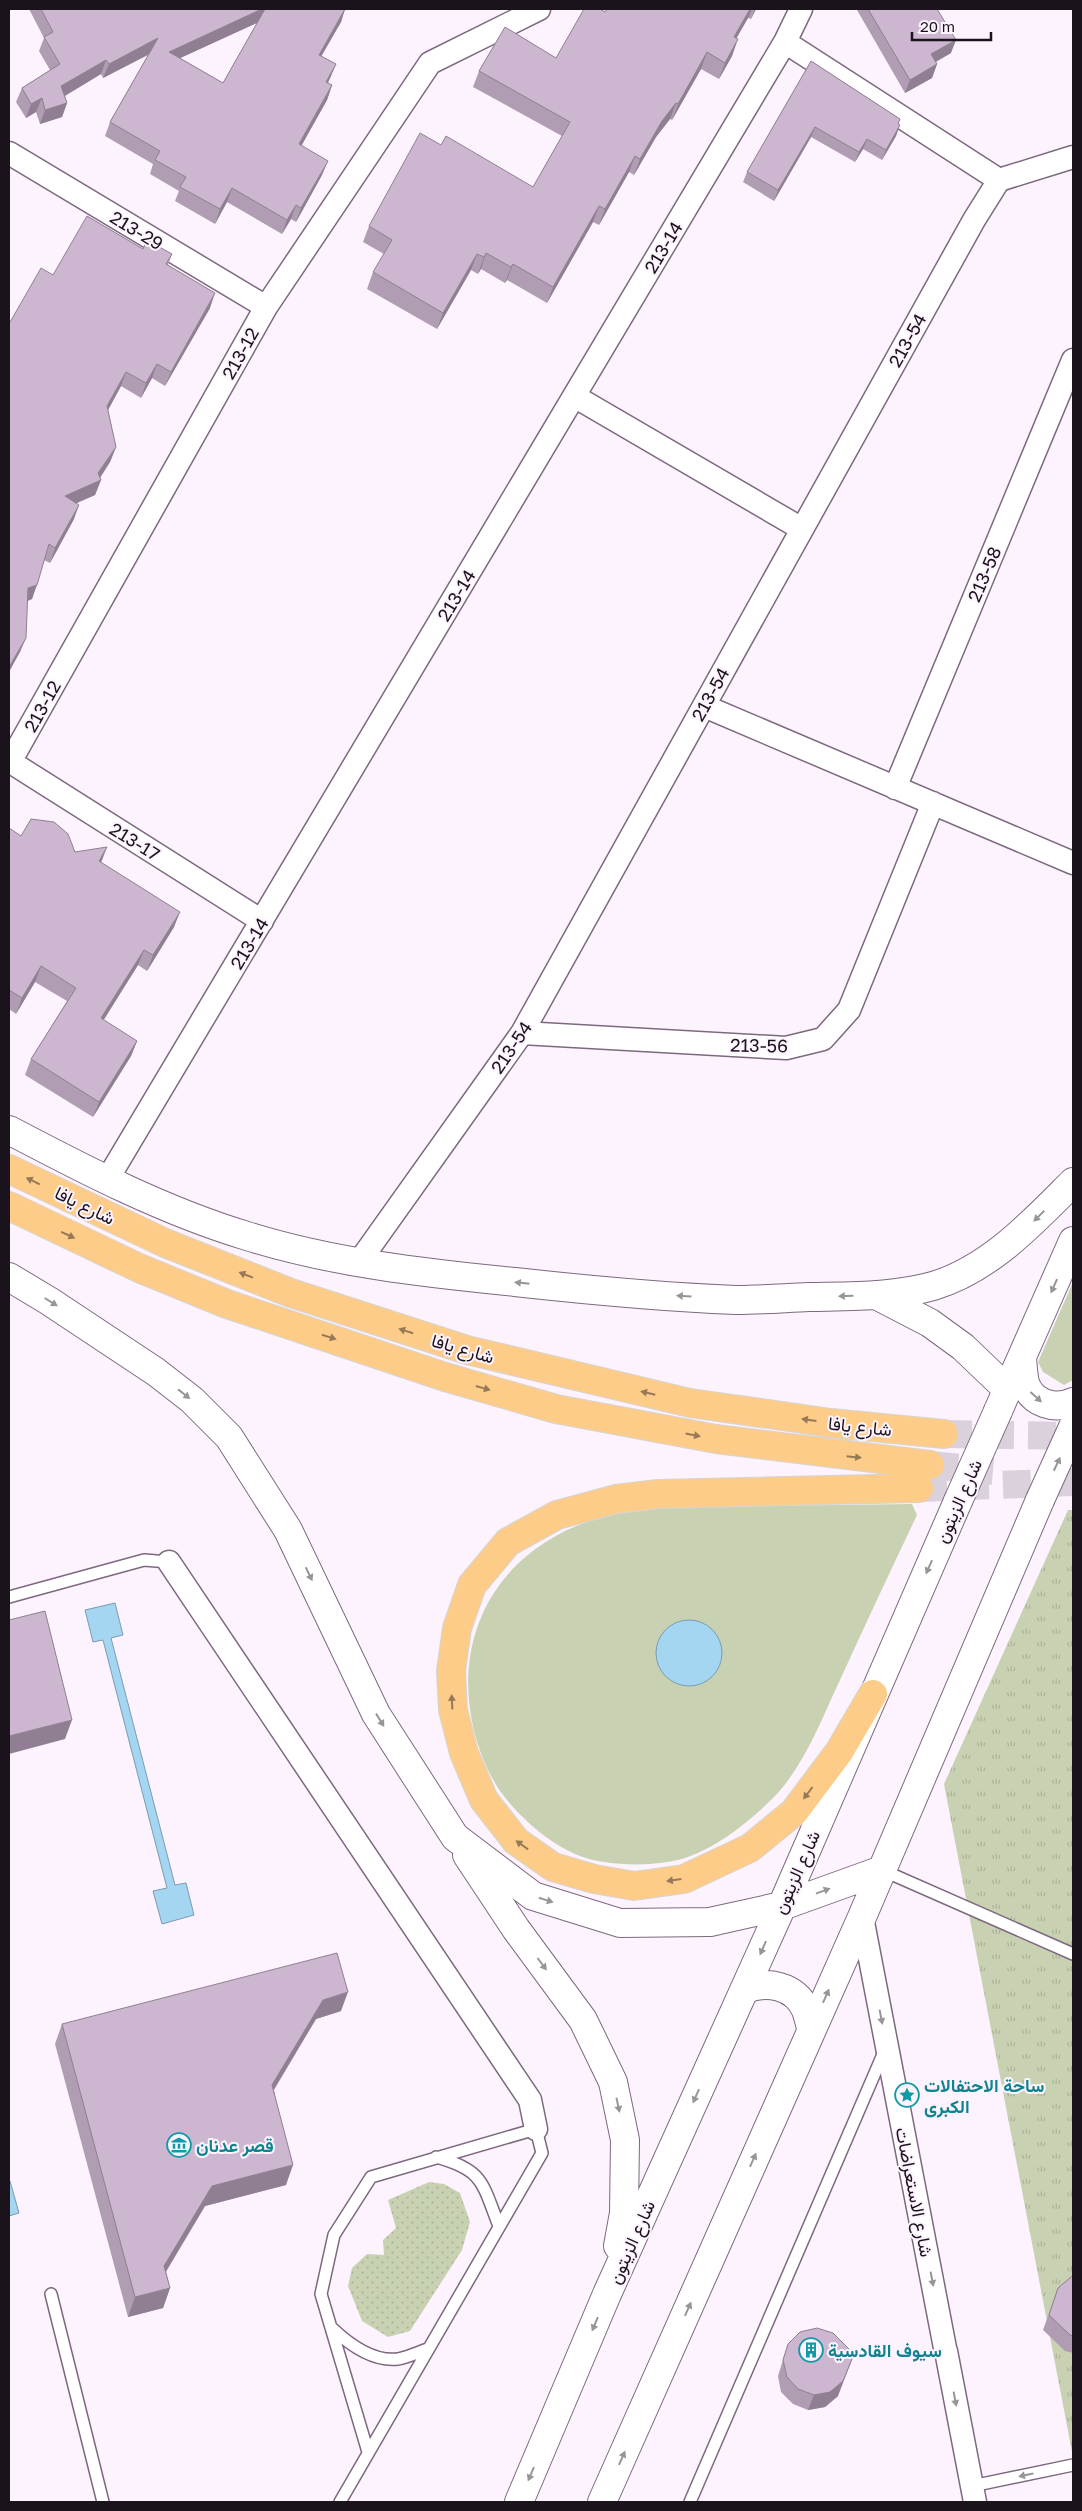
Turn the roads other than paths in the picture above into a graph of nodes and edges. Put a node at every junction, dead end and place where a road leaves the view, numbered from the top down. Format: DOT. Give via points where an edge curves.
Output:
graph roads {
  1 [pos="539,9"];
  2 [pos="802,9"];
  3 [pos="785,42"];
  4 [pos="9,153"];
  5 [pos="1073,157"];
  6 [pos="998,180"];
  7 [pos="266,307"];
  8 [pos="1073,360"];
  9 [pos="574,396"];
  10 [pos="802,529"];
  11 [pos="704,706"];
  12 [pos="9,762"];
  13 [pos="895,788"];
  14 [pos="933,803"];
  15 [pos="1073,863"];
  16 [pos="262,921"];
  17 [pos="522,1033"];
  18 [pos="9,1130"];
  19 [pos="9,1169"];
  20 [pos="107,1180"];
  21 [pos="1073,1182"];
  22 [pos="9,1206"];
  23 [pos="1073,1241"];
  24 [pos="360,1262"];
  25 [pos="9,1277"];
  26 [pos="876,1295"];
  27 [pos="1022,1359"];
  28 [pos="1002,1400"];
  29 [pos="1073,1402"];
  30 [pos="1073,1427"];
  31 [pos="944,1434"];
  32 [pos="169,1562"];
  33 [pos="9,1596"];
  34 [pos="873,1694"];
  35 [pos="455,1837"];
  36 [pos="882,1870"];
  37 [pos="782,1906"];
  38 [pos="862,1918"];
  39 [pos="1073,1954"];
  40 [pos="744,1990"];
  41 [pos="811,2029"];
  42 [pos="887,2046"];
  43 [pos="536,2129"];
  44 [pos="436,2157"];
  45 [pos="499,2226"];
  46 [pos="51,2294"];
  47 [pos="607,2294"];
  48 [pos="332,2327"];
  49 [pos="428,2349"];
  50 [pos="368,2452"];
  51 [pos="1073,2465"];
  52 [pos="974,2494"];
  53 [pos="103,2502"];
  54 [pos="340,2502"];
  55 [pos="519,2502"];
  56 [pos="602,2502"];
  57 [pos="690,2502"];
  1 -- 7 [label="street, 213-12" via="430,63"];
  2 -- 3 [label="street, 213-14"];
  3 -- 6 [label="street"];
  3 -- 9 [label="street, 213-14"];
  4 -- 7 [label="street, 213-29"];
  5 -- 6 [label="street"];
  6 -- 10 [label="street, 213-54"];
  7 -- 12 [label="street, 213-12"];
  8 -- 13 [label="street, 213-58"];
  9 -- 10 [label="street"];
  9 -- 16 [label="street, 213-14"];
  10 -- 11 [label="street, 213-54"];
  11 -- 13 [label="street"];
  11 -- 17 [label="street, 213-54"];
  12 -- 16 [label="street, 213-17"];
  13 -- 14 [label="street"];
  14 -- 15 [label="street"];
  14 -- 17 [label="street, 213-56" via="849,1010 823,1039 786,1048"];
  16 -- 20 [label="street, 213-14"];
  17 -- 24 [label="street, 213-54"];
  18 -- 20 [label="main road"];
  31 -- 19 [label="highway, شارع يافا, one-way" via="831,1423 690,1403 466,1350 291,1293 174,1247"];
  20 -- 24 [label="main road" via="174,1210 246,1236"];
  21 -- 26 [label="main road, one-way" via="1024,1232 977,1266 934,1286"];
  22 -- 34 [label="highway, شارع يافا" via="139,1268 227,1304 445,1377 556,1409 925,1476 616,1499 558,1515 508,1542 472,1585 457,1628 451,1671 453,1710 464,1753 484,1800 516,1840 553,1867 634,1886 684,1879 750,1848 794,1812 839,1752"];
  23 -- 27 [label="main road, شارع الزيتون, one-way"];
  26 -- 24 [label="main road, one-way" via="737,1300 575,1289"];
  25 -- 35 [label="main road, one-way" via="150,1367 192,1400 230,1437 288,1530 376,1714"];
  26 -- 28 [label="main road" via="930,1324 963,1347"];
  27 -- 28 [label="main road, شارع الزيتون"];
  27 -- 29 [label="main road, one-way" via="1025,1382 1038,1400 1056,1407"];
  28 -- 34 [label="main road, شارع الزيتون, one-way, bridge"];
  36 -- 30 [label="main road, one-way, bridge"];
  32 -- 33 [label="lane" via="144,1560"];
  32 -- 43 [label="street" via="530,2100"];
  34 -- 37 [label="main road, شارع الزيتون"];
  35 -- 37 [label="main road, one-way" via="533,1896 620,1922 710,1922"];
  35 -- 47 [label="main road, one-way" via="516,1929 583,2020 613,2082 625,2140 624,2213"];
  37 -- 36 [label="main road, one-way"];
  36 -- 38 [label="main road"];
  36 -- 39 [label="lane"];
  37 -- 40 [label="main road, شارع الزيتون, one-way"];
  41 -- 38 [label="main road, one-way"];
  38 -- 42 [label="street, شارع الاستعراضات, one-way"];
  40 -- 41 [label="main road" via="757,1984 769,1984 792,1993 806,2010"];
  40 -- 47 [label="main road, شارع الزيتون, one-way"];
  56 -- 41 [label="main road, one-way"];
  42 -- 52 [label="street, شارع الاستعراضات, one-way"];
  42 -- 57 [label="lane"];
  43 -- 44 [label="lane"];
  43 -- 45 [label="lane" via="542,2153"];
  44 -- 45 [label="lane" via="471,2170 484,2187"];
  44 -- 48 [label="lane" via="371,2177 334,2235 321,2294"];
  45 -- 49 [label="lane"];
  46 -- 53 [label="lane"];
  47 -- 55 [label="main road, شارع الزيتون, one-way"];
  48 -- 49 [label="lane" via="361,2350 379,2358 398,2359"];
  48 -- 50 [label="lane"];
  49 -- 50 [label="lane"];
  50 -- 54 [label="lane"];
  51 -- 52 [label="lane, one-way"];
}
